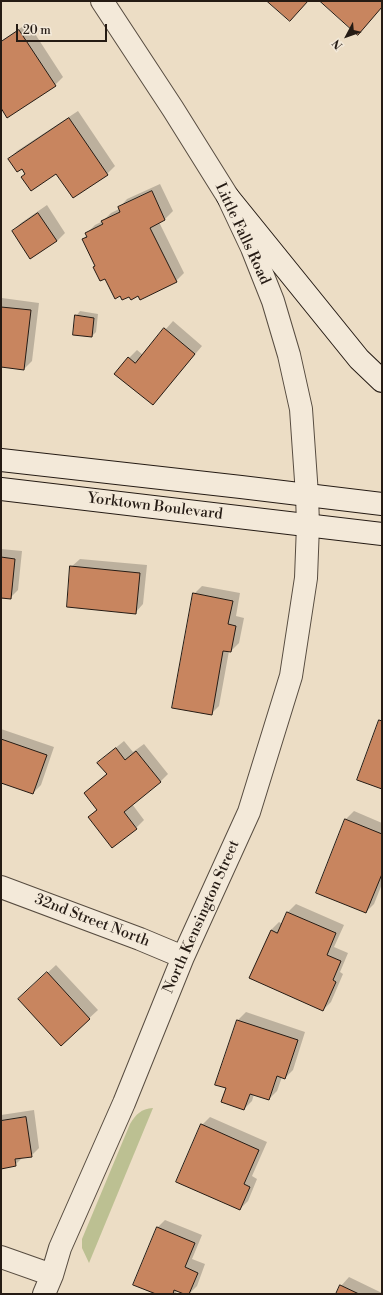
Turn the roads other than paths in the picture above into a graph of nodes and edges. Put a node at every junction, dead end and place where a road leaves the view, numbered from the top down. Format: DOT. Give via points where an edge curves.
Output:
graph roads {
  1 [pos="102,1"];
  2 [pos="228,197"];
  3 [pos="382,382"];
  4 [pos="1,460"];
  5 [pos="1,489"];
  6 [pos="307,495"];
  7 [pos="382,504"];
  8 [pos="308,525"];
  9 [pos="382,534"];
  10 [pos="1,887"];
  11 [pos="183,957"];
  12 [pos="1,1257"];
  13 [pos="48,1285"];
  1 -- 2 [label="street, Little Falls Road"];
  2 -- 3 [label="street" via="359,359"];
  2 -- 6 [label="street, Little Falls Road" via="273,301 289,355 301,409"];
  4 -- 6 [label="street, Yorktown Boulevard"];
  5 -- 8 [label="street, Yorktown Boulevard"];
  6 -- 7 [label="street"];
  6 -- 8 [label="street, Little Falls Road"];
  8 -- 9 [label="street"];
  8 -- 11 [label="street, North Kensington Street" via="306,587 291,676 249,812"];
  10 -- 11 [label="street, 32nd Street North"];
  11 -- 13 [label="street, North Kensington Street" via="124,1103 60,1248"];
  12 -- 13 [label="street"];
}
